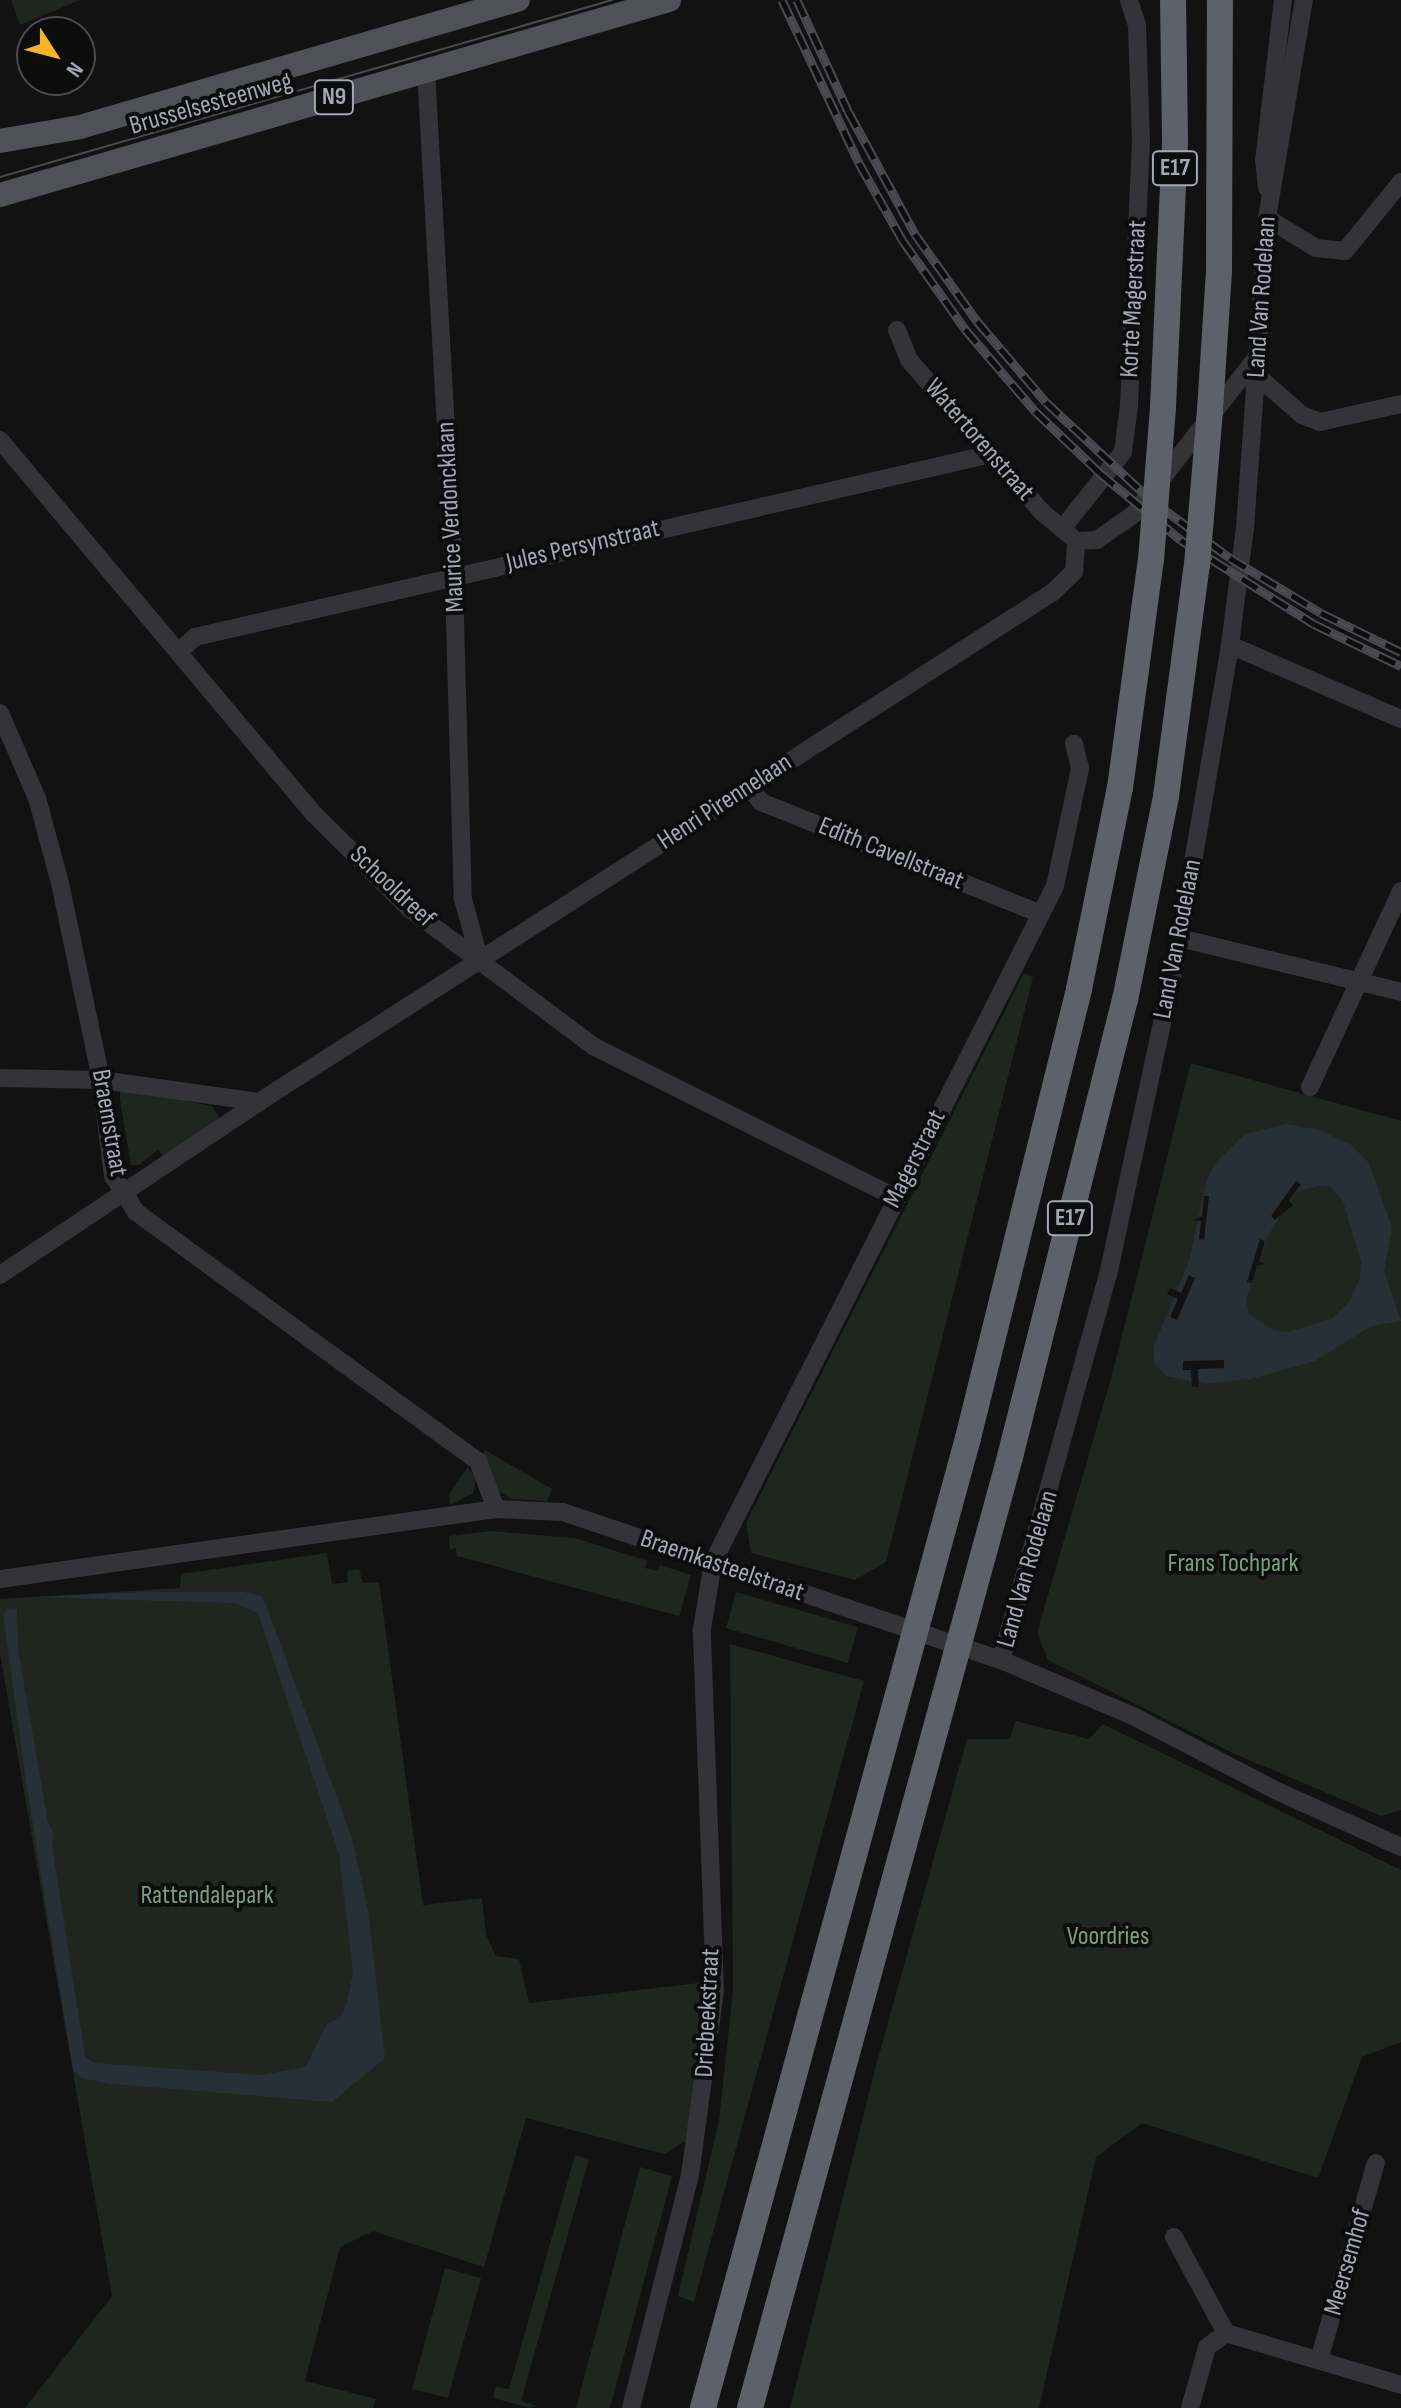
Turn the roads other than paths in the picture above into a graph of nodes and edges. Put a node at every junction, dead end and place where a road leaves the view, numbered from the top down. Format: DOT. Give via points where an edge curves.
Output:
graph roads {
  1 [pos="518,0"];
  2 [pos="669,0"];
  3 [pos="1129,0"];
  4 [pos="1173,0"];
  5 [pos="1220,0"];
  6 [pos="1283,0"];
  7 [pos="1304,0"];
  8 [pos="426,71"];
  9 [pos="0,141"];
  10 [pos="1401,182"];
  11 [pos="0,195"];
  12 [pos="1268,210"];
  13 [pos="897,330"];
  14 [pos="1257,366"];
  15 [pos="1401,404"];
  16 [pos="0,440"];
  17 [pos="991,454"];
  18 [pos="1069,535"];
  19 [pos="454,575"];
  20 [pos="1230,645"];
  21 [pos="180,651"];
  22 [pos="0,713"];
  23 [pos="1401,719"];
  24 [pos="1074,744"];
  25 [pos="749,787"];
  26 [pos="1401,891"];
  27 [pos="1038,913"];
  28 [pos="1180,938"];
  29 [pos="480,961"];
  30 [pos="1360,984"];
  31 [pos="1401,992"];
  32 [pos="0,1078"];
  33 [pos="101,1080"];
  34 [pos="1310,1087"];
  35 [pos="259,1102"];
  36 [pos="125,1194"];
  37 [pos="896,1198"];
  38 [pos="0,1275"];
  39 [pos="496,1509"];
  40 [pos="713,1562"];
  41 [pos="0,1579"];
  42 [pos="1001,1660"];
  43 [pos="1400,1844"];
  44 [pos="1376,2163"];
  45 [pos="1174,2237"];
  46 [pos="1226,2333"];
  47 [pos="1319,2360"];
  48 [pos="1401,2385"];
  49 [pos="631,2408"];
  50 [pos="703,2408"];
  51 [pos="750,2408"];
  52 [pos="1190,2408"];
  1 -- 9 [label="main road, Brusselsesteenweg / N9" via="80,127"];
  2 -- 8 [label="main road, Brusselsesteenweg / N9"];
  3 -- 18 [label="street, Korte Magerstraat" via="1137,25 1141,141 1123,452"];
  4 -- 50 [label="highway, E17, bridge" via="1170,336 1151,560 1120,788 1079,989 968,1438"];
  5 -- 51 [label="highway, E17, bridge" via="1219,269 1210,410 1197,565 1163,811 1125,1000 1014,1442"];
  6 -- 12 [label="street, Land Van Rodelaan" via="1264,161"];
  7 -- 12 [label="street, Land Van Rodelaan"];
  8 -- 11 [label="main road, Brusselsesteenweg / N9"];
  8 -- 19 [label="street, Maurice Verdoncklaan"];
  10 -- 12 [label="street" via="1345,251 1316,248"];
  12 -- 14 [label="street, Land Van Rodelaan"];
  13 -- 17 [label="street, Watertorenstraat" via="909,360"];
  14 -- 15 [label="street" via="1302,415 1320,422"];
  14 -- 18 [label="street" via="1134,514 1097,540"];
  14 -- 20 [label="street, Land Van Rodelaan"];
  16 -- 21 [label="street, Schooldreef"];
  17 -- 18 [label="street, Watertorenstraat"];
  17 -- 19 [label="street, Jules Persynstraat"];
  18 -- 25 [label="street, Henri Pirennelaan" via="1074,572 1065,583"];
  19 -- 21 [label="street, Jules Persynstraat" via="195,637"];
  19 -- 29 [label="street, Maurice Verdoncklaan" via="463,899"];
  20 -- 23 [label="street"];
  20 -- 28 [label="street, Land Van Rodelaan"];
  21 -- 29 [label="street, Schooldreef" via="315,815 410,909"];
  22 -- 33 [label="street, Braemstraat" via="49,840"];
  24 -- 27 [label="street, Magerstraat" via="1080,768 1059,871"];
  25 -- 27 [label="street, Edith Cavellstraat" via="761,802"];
  25 -- 29 [label="street, Henri Pirennelaan"];
  26 -- 30 [label="street"];
  27 -- 37 [label="street, Magerstraat"];
  28 -- 30 [label="street"];
  28 -- 42 [label="street, Land Van Rodelaan" via="1108,1275"];
  29 -- 35 [label="street, Henri Pirennelaan"];
  29 -- 37 [label="street, Schooldreef" via="593,1046"];
  30 -- 31 [label="street"];
  30 -- 34 [label="street"];
  32 -- 33 [label="street"];
  33 -- 35 [label="street"];
  33 -- 36 [label="street, Braemstraat" via="113,1176"];
  35 -- 36 [label="street, Henri Pirennelaan"];
  36 -- 38 [label="street, Henri Pirennelaan"];
  36 -- 39 [label="street, Braemstraat" via="136,1212 478,1461"];
  37 -- 40 [label="street, Magerstraat"];
  39 -- 40 [label="street, Braemkasteelstraat" via="563,1512"];
  39 -- 41 [label="street, Braemkasteelstraat"];
  40 -- 42 [label="street, Braemkasteelstraat"];
  40 -- 49 [label="street, Driebeekstraat" via="702,1629 715,1991 690,2175"];
  42 -- 43 [label="street, Braemkasteelstraat" via="1115,1708 1277,1791"];
  44 -- 47 [label="street, Meersemhof"];
  45 -- 46 [label="street"];
  46 -- 47 [label="street"];
  46 -- 52 [label="street" via="1207,2347"];
  47 -- 48 [label="street"];
}
